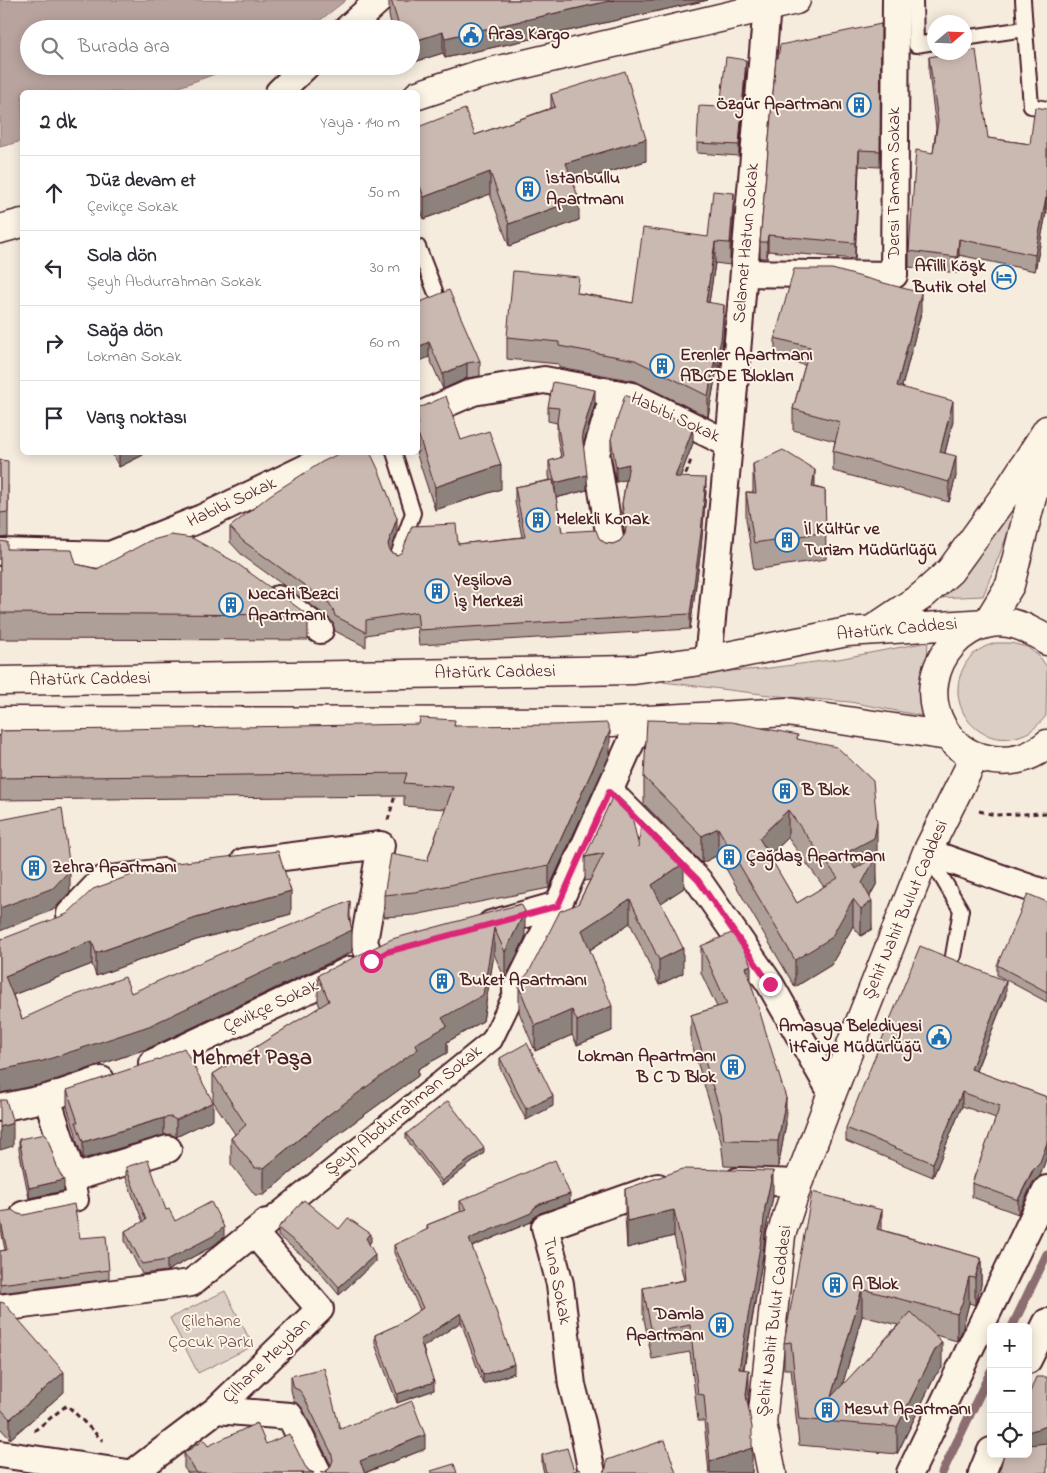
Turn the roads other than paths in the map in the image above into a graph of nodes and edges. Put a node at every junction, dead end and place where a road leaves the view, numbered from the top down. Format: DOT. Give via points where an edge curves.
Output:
graph roads {
  1 [pos="380,0"];
  2 [pos="796,0"];
  3 [pos="896,0"];
  4 [pos="915,0"];
  5 [pos="1023,0"];
  6 [pos="767,6"];
  7 [pos="357,20"];
  8 [pos="1024,29"];
  9 [pos="972,37"];
  10 [pos="927,43"];
  11 [pos="297,75"];
  12 [pos="281,90"];
  13 [pos="420,94"];
  14 [pos="1047,109"];
  15 [pos="20,224"];
  16 [pos="0,229"];
  17 [pos="420,252"];
  18 [pos="744,273"];
  19 [pos="435,291"];
  20 [pos="614,393"];
  21 [pos="420,415"];
  22 [pos="1047,430"];
  23 [pos="1047,437"];
  24 [pos="729,444"];
  25 [pos="333,455"];
  26 [pos="395,455"];
  27 [pos="178,527"];
  28 [pos="202,544"];
  29 [pos="611,544"];
  30 [pos="0,552"];
  31 [pos="396,561"];
  32 [pos="257,584"];
  33 [pos="986,623"];
  34 [pos="874,629"];
  35 [pos="320,630"];
  36 [pos="1047,641"];
  37 [pos="708,660"];
  38 [pos="0,681"];
  39 [pos="641,720"];
  40 [pos="0,721"];
  41 [pos="948,736"];
  42 [pos="1047,744"];
  43 [pos="975,756"];
  44 [pos="1047,759"];
  45 [pos="1017,760"];
  46 [pos="609,792"];
  47 [pos="927,852"];
  48 [pos="218,866"];
  49 [pos="189,869"];
  50 [pos="1047,894"];
  51 [pos="558,906"];
  52 [pos="53,927"];
  53 [pos="472,929"];
  54 [pos="396,950"];
  55 [pos="953,956"];
  56 [pos="371,961"];
  57 [pos="516,990"];
  58 [pos="832,1093"];
  59 [pos="47,1098"];
  60 [pos="0,1108"];
  61 [pos="168,1149"];
  62 [pos="73,1178"];
  63 [pos="681,1180"];
  64 [pos="710,1180"];
  65 [pos="798,1183"];
  66 [pos="1047,1189"];
  67 [pos="22,1212"];
  68 [pos="261,1227"];
  69 [pos="0,1308"];
  70 [pos="1047,1322"];
  71 [pos="1032,1352"];
  72 [pos="1047,1355"];
  73 [pos="1032,1362"];
  74 [pos="216,1410"];
  75 [pos="0,1454"];
  76 [pos="988,1458"];
  77 [pos="126,1473"];
  78 [pos="133,1473"];
  79 [pos="318,1473"];
  80 [pos="592,1473"];
  81 [pos="772,1473"];
  82 [pos="910,1473"];
  83 [pos="982,1473"];
  1 -- 7 [label="street"];
  2 -- 6 [label="main road"];
  3 -- 18 [label="street, Dersi Tamam Sokak" via="894,276"];
  4 -- 10 [label="lane" via="916,44"];
  5 -- 8 [label="lane"];
  6 -- 13 [label="main road" via="478,75"];
  6 -- 18 [label="street, Selamet Hatun Sokak"];
  8 -- 9 [label="lane"];
  8 -- 14 [label="lane" via="1031,106"];
  11 -- 12 [label="street"];
  15 -- 16 [label="main road"];
  17 -- 19 [label="lane"];
  18 -- 24 [label="street, Selamet Hatun Sokak"];
  20 -- 21 [label="street, Habibi Sokak" via="544,380 473,392"];
  20 -- 24 [label="street, Habibi Sokak" via="632,396"];
  20 -- 29 [label="street" via="596,453"];
  22 -- 34 [label="main road" via="950,571 922,596"];
  23 -- 33 [label="main road" via="1010,585"];
  24 -- 37 [label="street, Selamet Hatun Sokak"];
  25 -- 27 [label="street, Habibi Sokak"];
  26 -- 31 [label="lane" via="413,513"];
  27 -- 28 [label="street, Habibi Sokak"];
  27 -- 30 [label="street, Habibi Sokak" via="110,555"];
  32 -- 35 [label="street"];
  33 -- 34 [label="main road, Atatürk Caddesi"];
  33 -- 36 [label="main road, Atatürk Caddesi" via="1007,622 1025,627"];
  33 -- 41 [label="main road" via="956,641 946,651 936,672 932,694 937,716"];
  34 -- 37 [label="main road, Atatürk Caddesi"];
  37 -- 38 [label="main road, Atatürk Caddesi" via="634,670"];
  39 -- 40 [label="main road"];
  39 -- 41 [label="main road" via="787,712"];
  39 -- 46 [label="street, Şeyh Abdurrahman Sokak"];
  41 -- 43 [label="main road"];
  42 -- 45 [label="main road" via="1038,752"];
  43 -- 45 [label="main road" via="996,762"];
  43 -- 47 [label="main road, Şehit Nahit Bulut Caddesi"];
  44 -- 45 [label="main road"];
  46 -- 51 [label="street, Şeyh Abdurrahman Sokak"];
  46 -- 58 [label="street" via="698,880 770,984"];
  47 -- 50 [label="street"];
  47 -- 55 [label="lane" via="961,910"];
  47 -- 58 [label="main road, Şehit Nahit Bulut Caddesi"];
  48 -- 56 [label="street" via="381,846 364,942"];
  49 -- 52 [label="street" via="102,880 62,923"];
  51 -- 53 [label="street"];
  51 -- 57 [label="street, Şeyh Abdurrahman Sokak"];
  54 -- 56 [label="street, Çevikçe Sokak"];
  56 -- 59 [label="street, Çevikçe Sokak" via="155,1062"];
  57 -- 68 [label="street, Şeyh Abdurrahman Sokak" via="492,1040"];
  58 -- 65 [label="main road, Şehit Nahit Bulut Caddesi"];
  59 -- 60 [label="street, Çevikçe Sokak"];
  59 -- 62 [label="street"];
  61 -- 62 [label="street"];
  62 -- 67 [label="street" via="78,1200"];
  63 -- 80 [label="street, Tuna Sokak" via="545,1227 560,1284 572,1385"];
  64 -- 65 [label="street"];
  65 -- 81 [label="main road, Şehit Nahit Bulut Caddesi" via="781,1236 762,1423"];
  66 -- 82 [label="street"];
  68 -- 69 [label="street, Şeyh Abdurrahman Sokak" via="191,1283"];
  68 -- 74 [label="street, Çilhane Meydan" via="320,1309"];
  70 -- 71 [label="street"];
  72 -- 73 [label="street"];
  74 -- 78 [label="street, Çilhane Meydan"];
  74 -- 79 [label="street" via="290,1416"];
  75 -- 77 [label="street"];
  76 -- 83 [label="street"];
}
